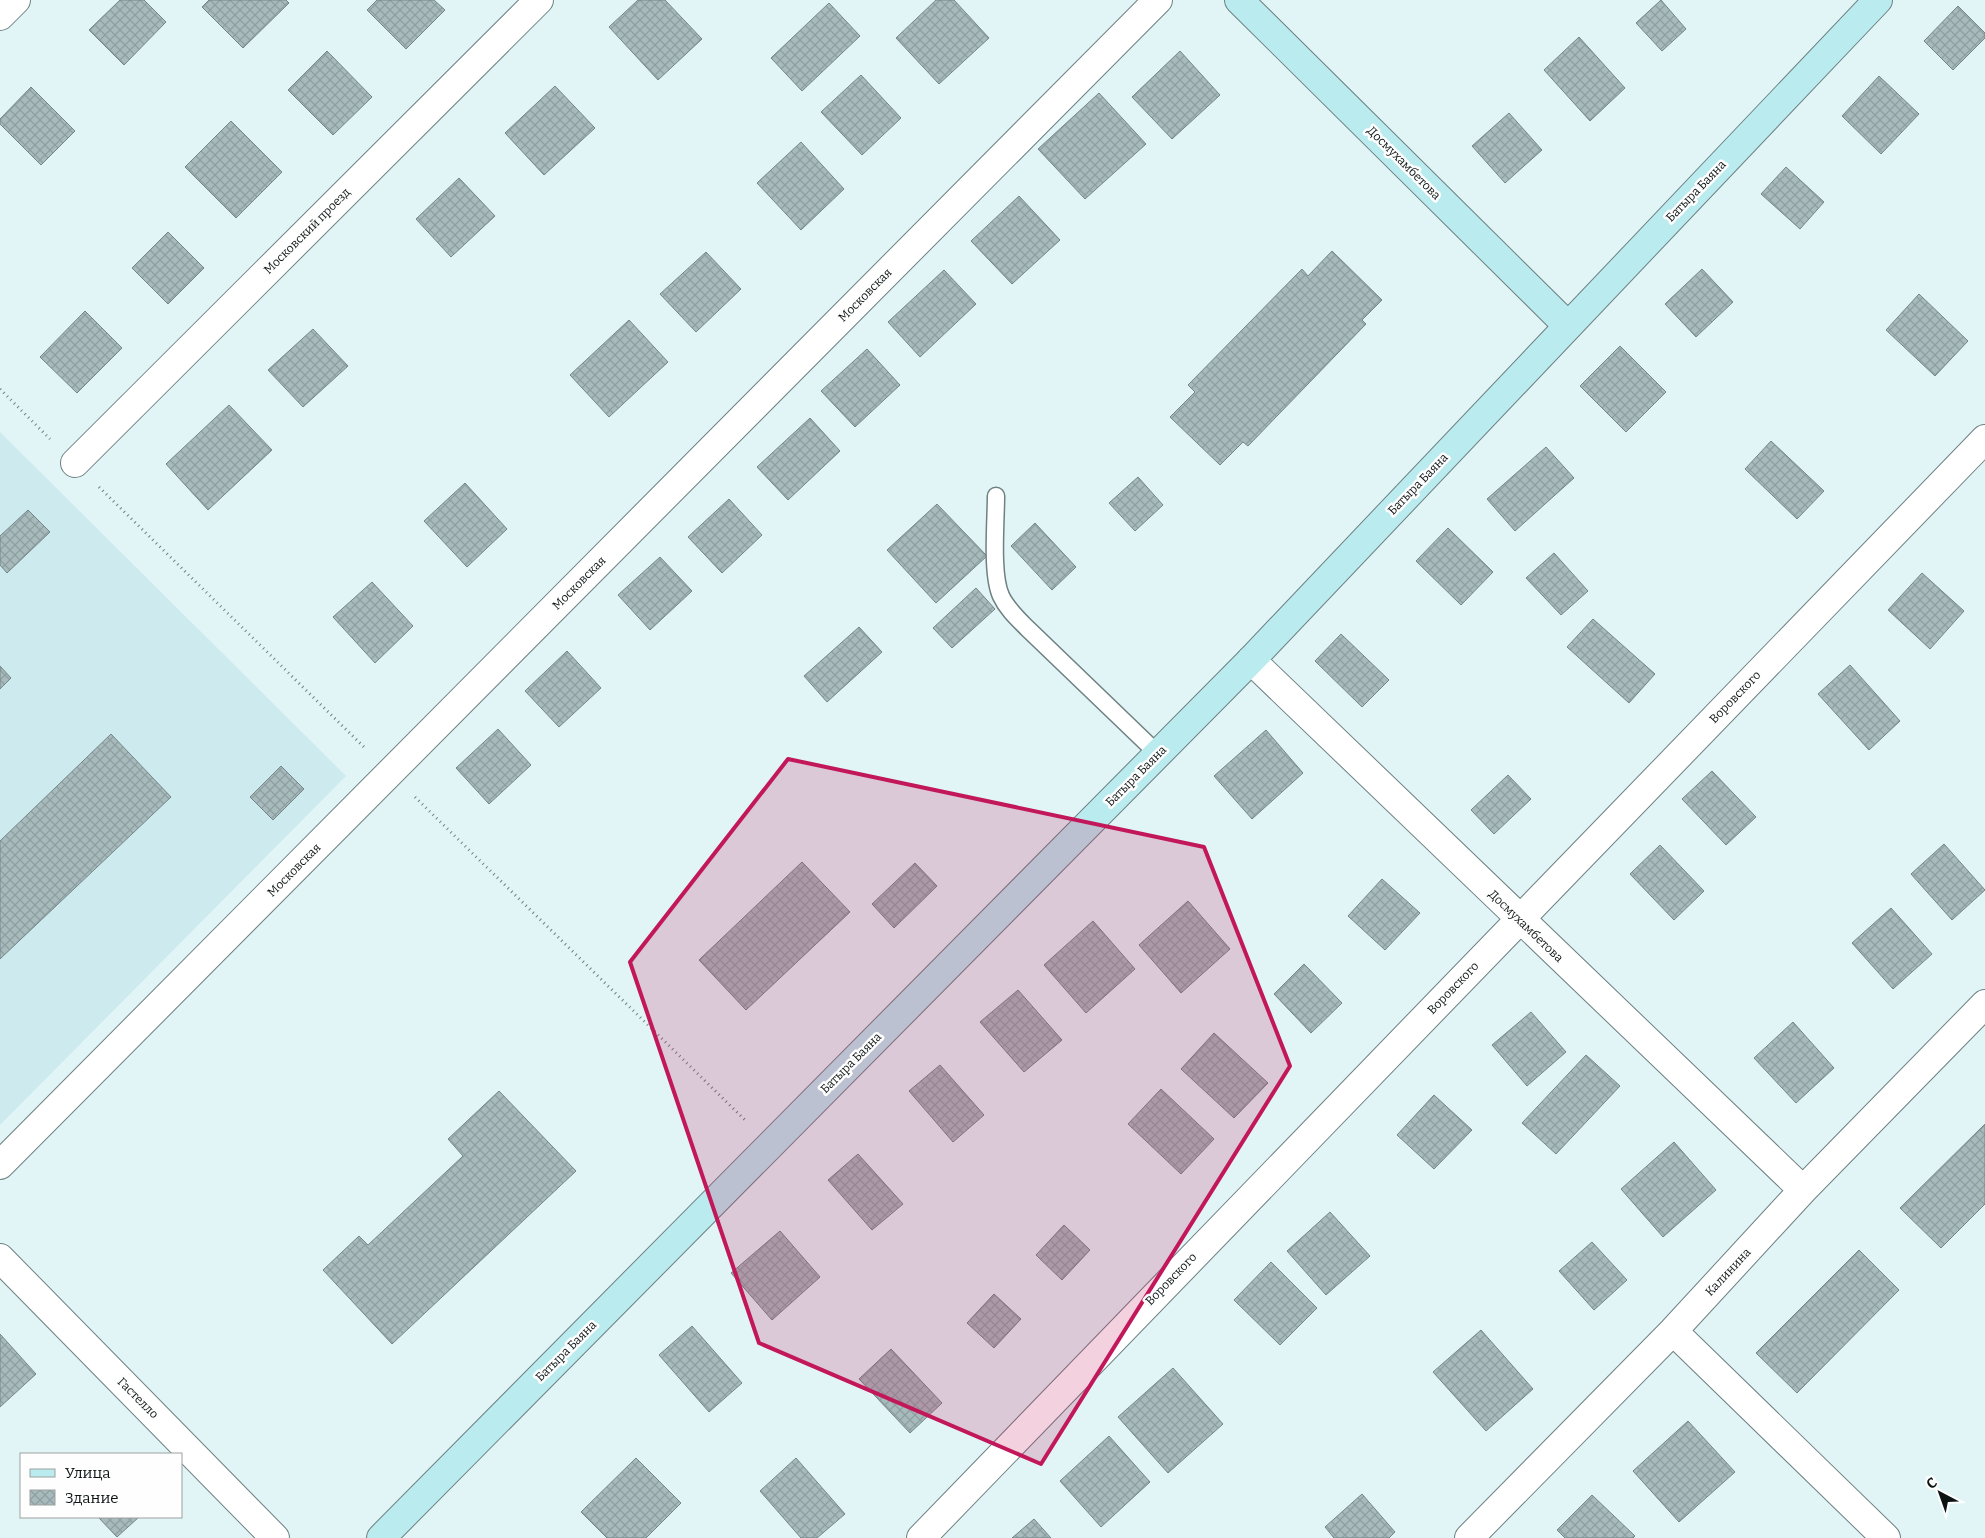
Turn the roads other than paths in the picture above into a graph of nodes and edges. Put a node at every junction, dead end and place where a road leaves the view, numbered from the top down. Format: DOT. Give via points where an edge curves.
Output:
graph roads {
  1 [pos="16,0"];
  2 [pos="539,0"];
  3 [pos="1158,0"];
  4 [pos="1239,0"];
  5 [pos="1878,0"];
  6 [pos="0,16"];
  7 [pos="1568,326"];
  8 [pos="1985,439"];
  9 [pos="75,463"];
  10 [pos="996,496"];
  11 [pos="1251,660"];
  12 [pos="1158,754"];
  13 [pos="1519,920"];
  14 [pos="1985,1004"];
  15 [pos="0,1165"];
  16 [pos="1803,1190"];
  17 [pos="0,1258"];
  18 [pos="1673,1331"];
  19 [pos="276,1538"];
  20 [pos="381,1538"];
  21 [pos="921,1538"];
  22 [pos="1469,1538"];
  23 [pos="1886,1538"];
  1 -- 6 [label="street"];
  2 -- 9 [label="street, Московский проезд"];
  3 -- 15 [label="street, Московская"];
  4 -- 7 [label="street, Досмухамбетова"];
  5 -- 7 [label="street, Батыра Баяна"];
  7 -- 11 [label="street, Батыра Баяна"];
  8 -- 13 [label="street, Воровского"];
  10 -- 12 [label="lane" via="996,578 1001,596 1028,629"];
  11 -- 12 [label="street, Батыра Баяна"];
  11 -- 13 [label="street, Досмухамбетова"];
  12 -- 20 [label="street, Батыра Баяна"];
  13 -- 16 [label="street, Досмухамбетова"];
  13 -- 21 [label="street, Воровского"];
  14 -- 16 [label="street, Калинина"];
  16 -- 18 [label="street, Калинина"];
  17 -- 19 [label="street, Гастелло"];
  18 -- 22 [label="street, Калинина"];
  18 -- 23 [label="street"];
}
